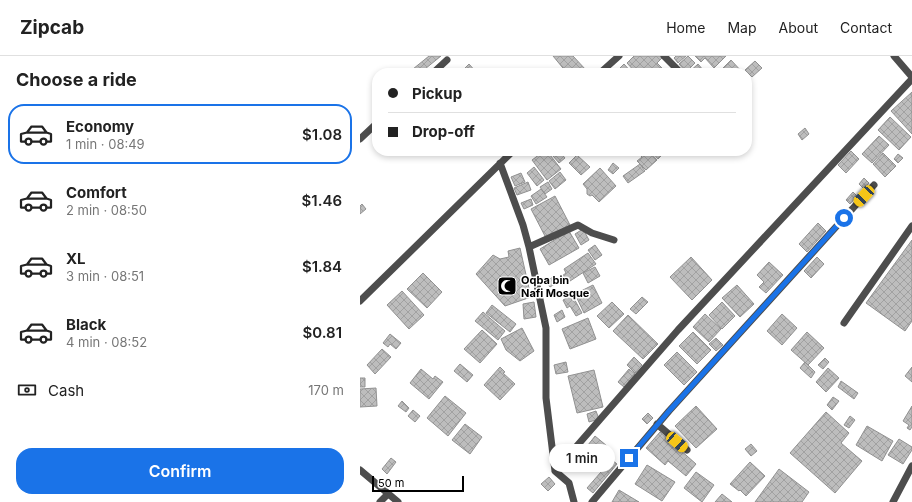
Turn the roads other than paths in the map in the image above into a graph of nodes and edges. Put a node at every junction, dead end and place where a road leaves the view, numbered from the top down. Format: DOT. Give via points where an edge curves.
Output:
graph roads {
  1 [pos="619,56"];
  2 [pos="664,56"];
  3 [pos="894,56"];
  4 [pos="447,60"];
  5 [pos="438,68"];
  6 [pos="606,68"];
  7 [pos="676,68"];
  8 [pos="912,78"];
  9 [pos="372,127"];
  10 [pos="360,138"];
  11 [pos="508,156"];
  12 [pos="500,163"];
  13 [pos="874,185"];
  14 [pos="912,226"];
  15 [pos="614,240"];
  16 [pos="529,247"];
  17 [pos="360,301"];
  18 [pos="844,323"];
  19 [pos="657,424"];
  20 [pos="687,450"];
  21 [pos="912,466"];
  22 [pos="360,470"];
  23 [pos="555,470"];
  24 [pos="388,494"];
  25 [pos="380,502"];
  26 [pos="398,502"];
  27 [pos="574,502"];
  28 [pos="592,502"];
  29 [pos="893,502"];
  1 -- 6 [label="street"];
  2 -- 7 [label="street"];
  3 -- 8 [label="street"];
  4 -- 5 [label="street"];
  8 -- 23 [label="street" via="678,330"];
  9 -- 10 [label="street"];
  11 -- 12 [label="street"];
  12 -- 16 [label="street"];
  12 -- 17 [label="street"];
  13 -- 19 [label="street"];
  14 -- 18 [label="street"];
  15 -- 16 [label="street" via="578,225"];
  16 -- 23 [label="street" via="546,328 546,398"];
  19 -- 20 [label="street"];
  19 -- 28 [label="street"];
  21 -- 29 [label="street"];
  22 -- 24 [label="street"];
  23 -- 27 [label="street" via="569,483"];
  24 -- 25 [label="street"];
  24 -- 26 [label="street"];
}
